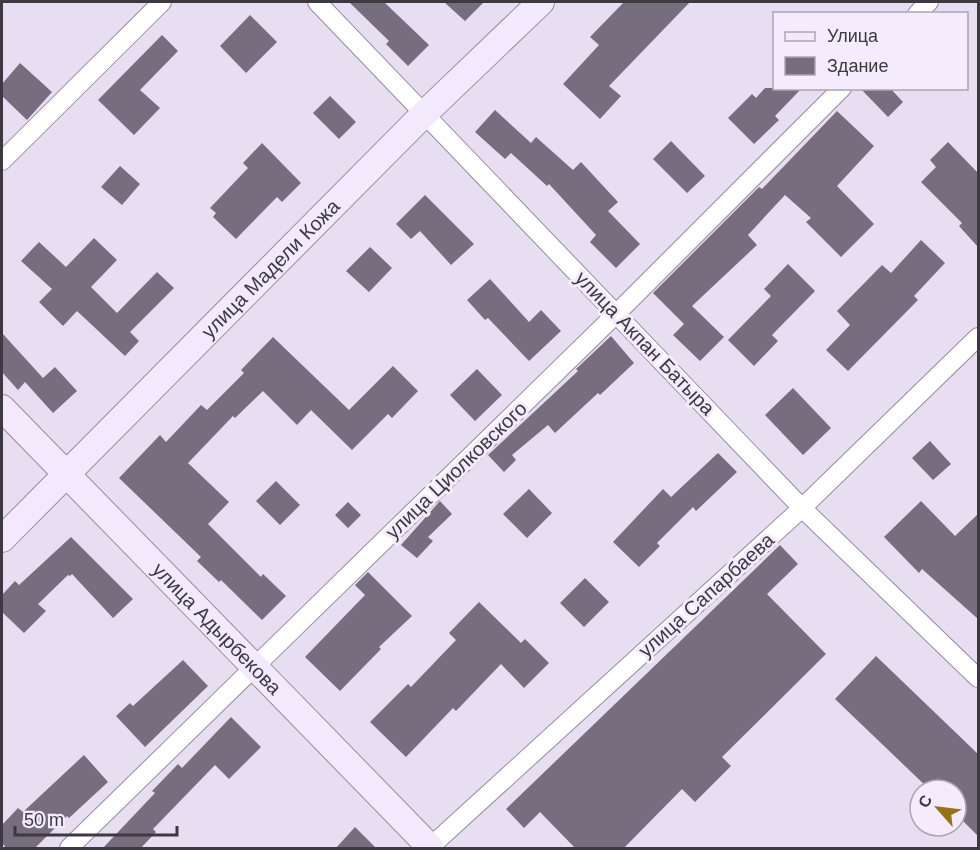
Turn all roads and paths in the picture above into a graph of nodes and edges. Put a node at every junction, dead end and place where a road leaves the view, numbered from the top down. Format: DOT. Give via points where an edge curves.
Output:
graph roads {
  1 [pos="162,2"];
  2 [pos="317,2"];
  3 [pos="541,2"];
  4 [pos="840,90"];
  5 [pos="424,114"];
  6 [pos="2,161"];
  7 [pos="617,314"];
  8 [pos="978,337"];
  9 [pos="2,408"];
  10 [pos="67,474"];
  11 [pos="802,508"];
  12 [pos="2,539"];
  13 [pos="254,666"];
  14 [pos="978,678"];
  15 [pos="430,848"];
  16 [pos="69,849"];
  1 -- 6 [label="street"];
  2 -- 5 [label="street, улица Акпан Батыра"];
  3 -- 5 [label="main road, улица Мадели Кожа"];
  4 -- 7 [label="street, улица Циолковского"];
  5 -- 7 [label="street, улица Акпан Батыра"];
  5 -- 10 [label="main road, улица Мадели Кожа"];
  7 -- 11 [label="street, улица Акпан Батыра"];
  7 -- 13 [label="street, улица Циолковского"];
  8 -- 11 [label="street, улица Сапарбаева"];
  9 -- 10 [label="main road, улица Адырбекова"];
  10 -- 12 [label="main road, улица Мадели Кожа"];
  10 -- 13 [label="main road, улица Адырбекова"];
  11 -- 14 [label="street, улица Акпан Батыра"];
  11 -- 15 [label="street, улица Сапарбаева"];
  13 -- 15 [label="main road, улица Адырбекова"];
  13 -- 16 [label="street, улица Циолковского"];
}
